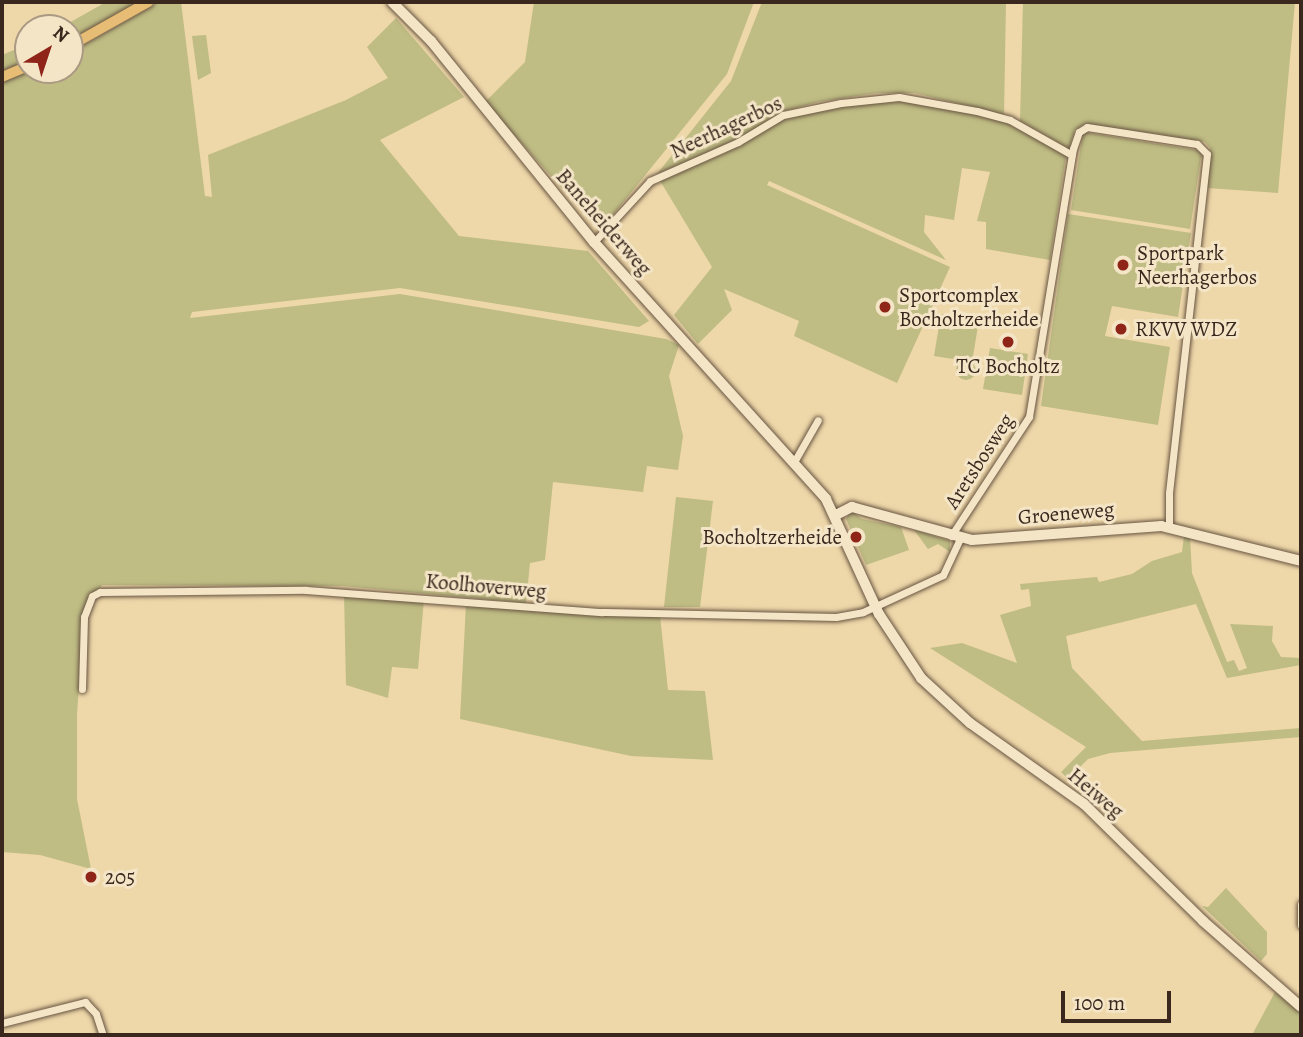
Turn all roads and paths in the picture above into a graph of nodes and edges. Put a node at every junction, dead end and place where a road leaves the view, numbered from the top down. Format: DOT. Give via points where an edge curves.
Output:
graph roads {
  1 [pos="148,2"];
  2 [pos="392,2"];
  3 [pos="84,38"];
  4 [pos="1072,155"];
  5 [pos="594,242"];
  6 [pos="818,420"];
  7 [pos="794,462"];
  8 [pos="836,515"];
  9 [pos="1169,527"];
  10 [pos="956,538"];
  11 [pos="1301,561"];
  12 [pos="874,605"];
  13 [pos="82,689"];
  14 [pos="1301,904"];
  15 [pos="1301,925"];
  16 [pos="1301,1007"];
  17 [pos="2,1023"];
  18 [pos="103,1035"];
  1 -- 3 [label="main road"];
  2 -- 5 [label="street, Baneheiderweg" via="431,41"];
  4 -- 5 [label="street, Neerhagerbos" via="1010,120 899,97 783,116 738,142 646,183"];
  4 -- 9 [label="street" via="1078,134 1087,127 1200,145 1208,158 1169,493"];
  4 -- 10 [label="street, Aretsbosweg" via="1029,417"];
  5 -- 7 [label="street, Baneheiderweg"];
  6 -- 7 [label="street"];
  7 -- 8 [label="street, Baneheiderweg"];
  8 -- 10 [label="street, Groeneweg" via="852,507"];
  8 -- 12 [label="street, Baneheiderweg"];
  9 -- 10 [label="street, Groeneweg"];
  9 -- 11 [label="street, Groeneweg"];
  10 -- 12 [label="street, Aretsbosweg" via="943,575"];
  12 -- 13 [label="street, Koolhoverweg" via="843,617 775,617 547,609 306,590 108,591 92,596 84,617"];
  12 -- 16 [label="street, Heiweg" via="904,655 940,698 1084,804 1203,921"];
  14 -- 15 [label="street"];
  17 -- 18 [label="street" via="85,1002 96,1014"];
}
